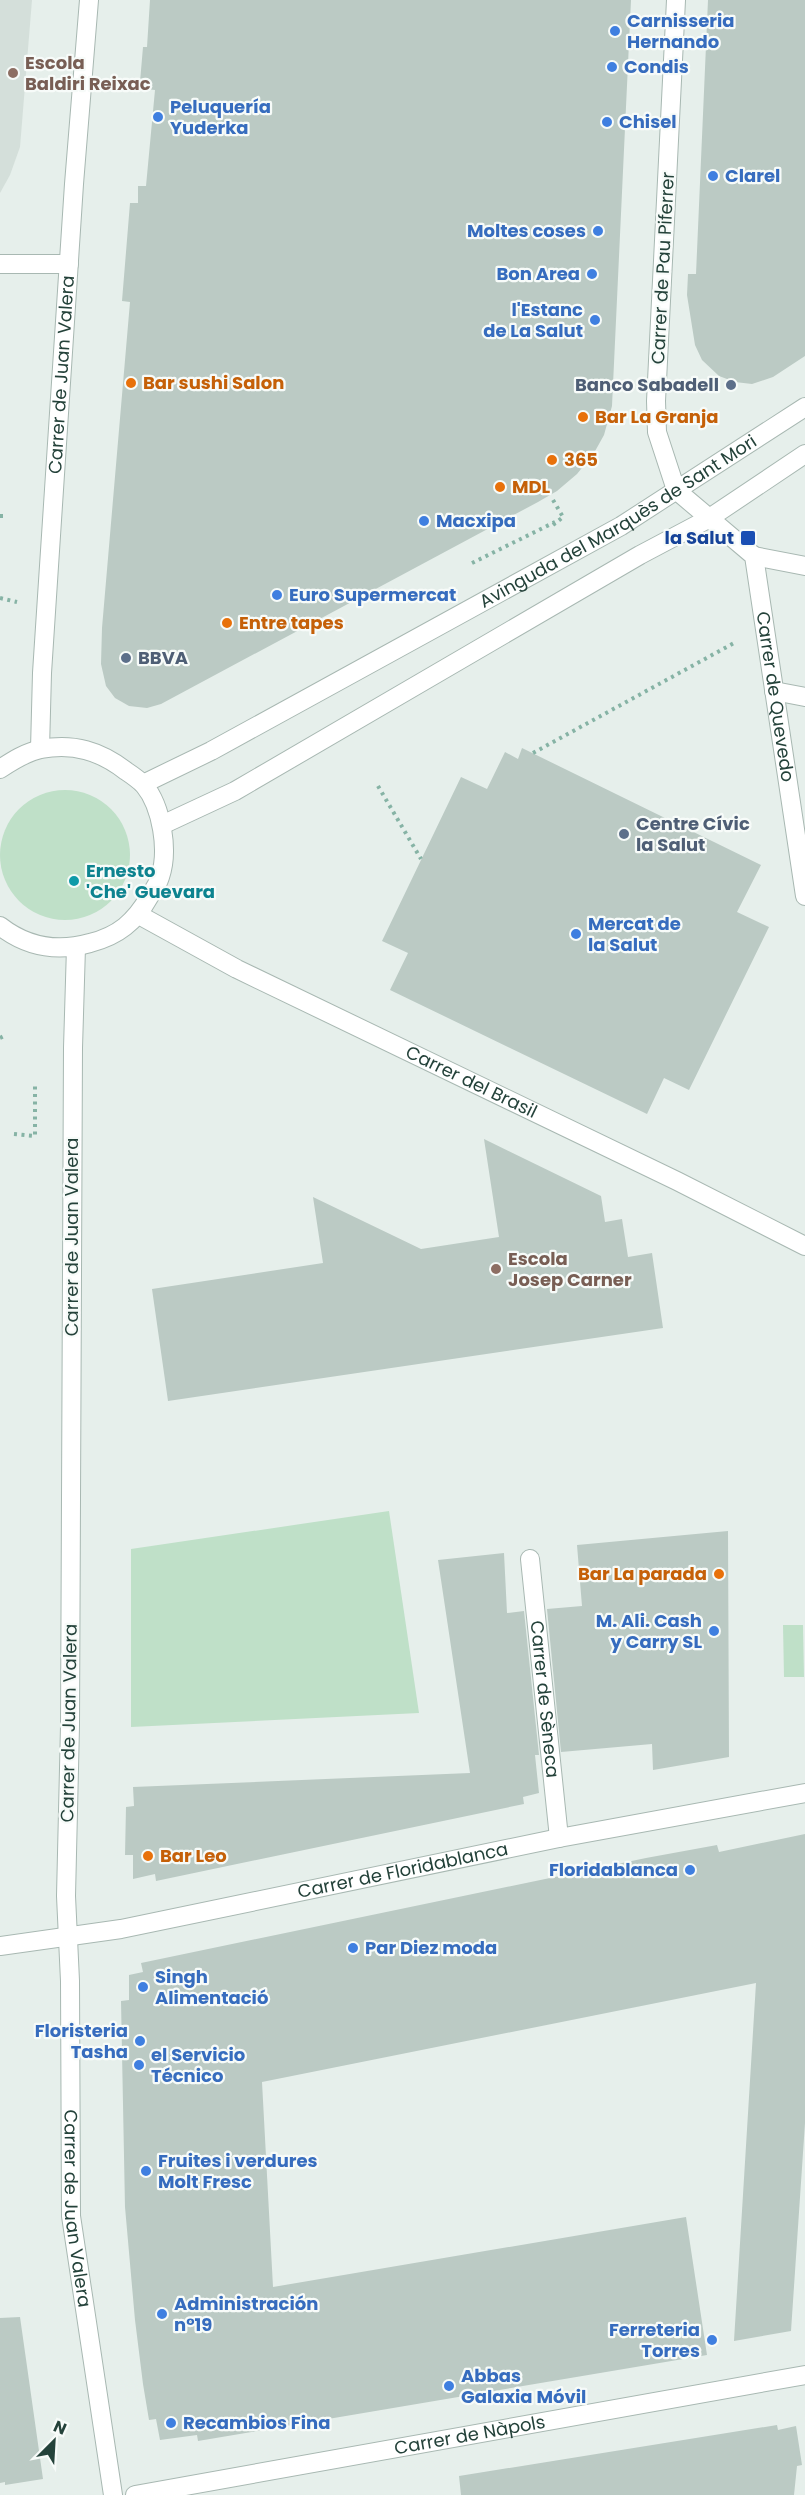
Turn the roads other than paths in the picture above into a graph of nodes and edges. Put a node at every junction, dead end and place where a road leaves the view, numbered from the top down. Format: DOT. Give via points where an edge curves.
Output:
graph roads {
  1 [pos="89,0"];
  2 [pos="676,0"];
  3 [pos="0,264"];
  4 [pos="69,264"];
  5 [pos="805,407"];
  6 [pos="805,454"];
  7 [pos="676,490"];
  8 [pos="708,519"];
  9 [pos="754,556"];
  10 [pos="805,566"];
  11 [pos="774,691"];
  12 [pos="805,697"];
  13 [pos="40,749"];
  14 [pos="0,769"];
  15 [pos="143,784"];
  16 [pos="162,825"];
  17 [pos="805,896"];
  18 [pos="139,915"];
  19 [pos="0,926"];
  20 [pos="76,947"];
  21 [pos="805,1246"];
  22 [pos="530,1559"];
  23 [pos="805,1793"];
  24 [pos="559,1838"];
  25 [pos="69,1938"];
  26 [pos="0,1946"];
  27 [pos="805,2375"];
  28 [pos="112,2495"];
  29 [pos="135,2495"];
  1 -- 4 [label="street, Carrer de Juan Valera"];
  2 -- 7 [label="street, Carrer de Pau Piferrer" via="656,401 657,432"];
  3 -- 4 [label="street"];
  4 -- 13 [label="street, Carrer de Juan Valera"];
  5 -- 7 [label="street, Avinguda del Marquès de Sant Mori"];
  6 -- 8 [label="street"];
  7 -- 8 [label="street, Carrer de Pau Piferrer"];
  7 -- 15 [label="street, Avinguda del Marquès de Sant Mori" via="621,526 211,751"];
  8 -- 9 [label="street"];
  8 -- 16 [label="street" via="630,560 235,791"];
  9 -- 10 [label="street"];
  9 -- 11 [label="street, Carrer de Quevedo"];
  11 -- 12 [label="street"];
  11 -- 17 [label="street, Carrer de Quevedo"];
  13 -- 14 [label="street"];
  13 -- 15 [label="street" via="73,747 106,756"];
  15 -- 16 [label="street"];
  16 -- 18 [label="street" via="160,877"];
  18 -- 20 [label="street" via="107,939"];
  18 -- 21 [label="street, Carrer del Brasil" via="237,969"];
  19 -- 20 [label="street" via="30,943 56,949"];
  20 -- 25 [label="street, Carrer de Juan Valera" via="66,1896"];
  22 -- 24 [label="street, Carrer de Sèneca"];
  23 -- 24 [label="street, Carrer de Floridablanca"];
  24 -- 25 [label="street, Carrer de Floridablanca"];
  25 -- 26 [label="street, Carrer de Floridablanca"];
  25 -- 28 [label="street, Carrer de Juan Valera" via="71,2217"];
  27 -- 29 [label="street, Carrer de Nàpols"];
}
